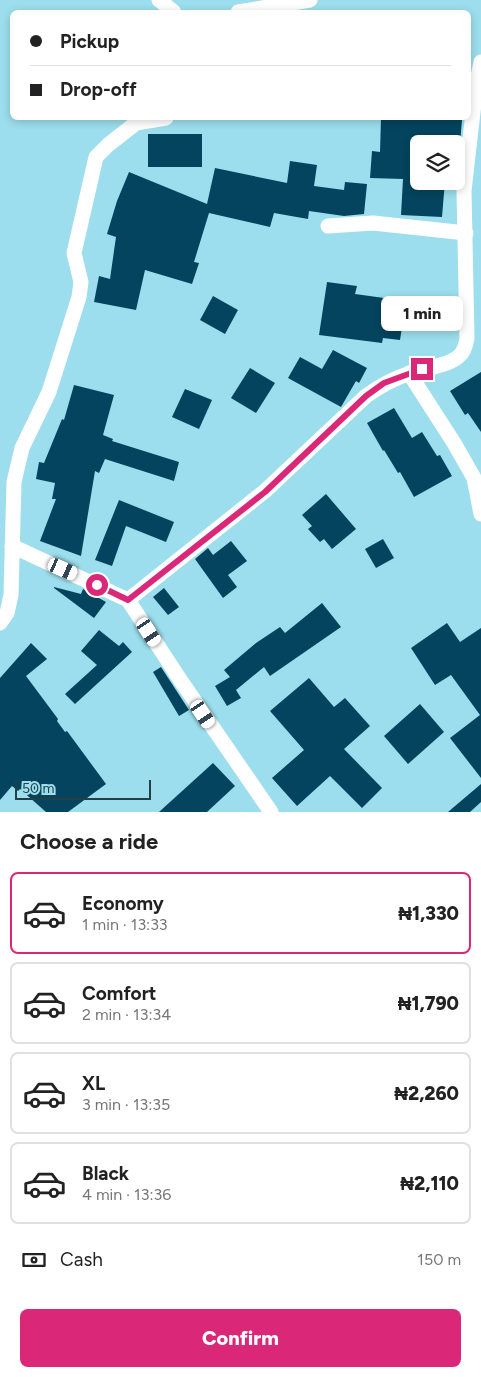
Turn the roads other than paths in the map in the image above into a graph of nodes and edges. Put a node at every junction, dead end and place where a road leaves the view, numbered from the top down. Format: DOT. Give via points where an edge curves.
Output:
graph roads {
  1 [pos="159,0"];
  2 [pos="310,0"];
  3 [pos="172,10"];
  4 [pos="250,10"];
  5 [pos="481,62"];
  6 [pos="151,120"];
  7 [pos="328,226"];
  8 [pos="466,233"];
  9 [pos="409,373"];
  10 [pos="481,514"];
  11 [pos="12,546"];
  12 [pos="128,600"];
  13 [pos="0,623"];
  14 [pos="271,812"];
  1 -- 3 [label="street"];
  2 -- 4 [label="street"];
  5 -- 8 [label="street" via="464,191"];
  6 -- 11 [label="street" via="136,122 96,157 74,253 81,282 79,297 49,392 22,448 14,482"];
  7 -- 8 [label="street" via="373,223"];
  8 -- 9 [label="street" via="465,348 449,362"];
  9 -- 10 [label="street" via="474,478"];
  9 -- 12 [label="street" via="384,383 366,396 265,492"];
  11 -- 12 [label="street"];
  11 -- 13 [label="street" via="11,595"];
  12 -- 14 [label="street"];
}
